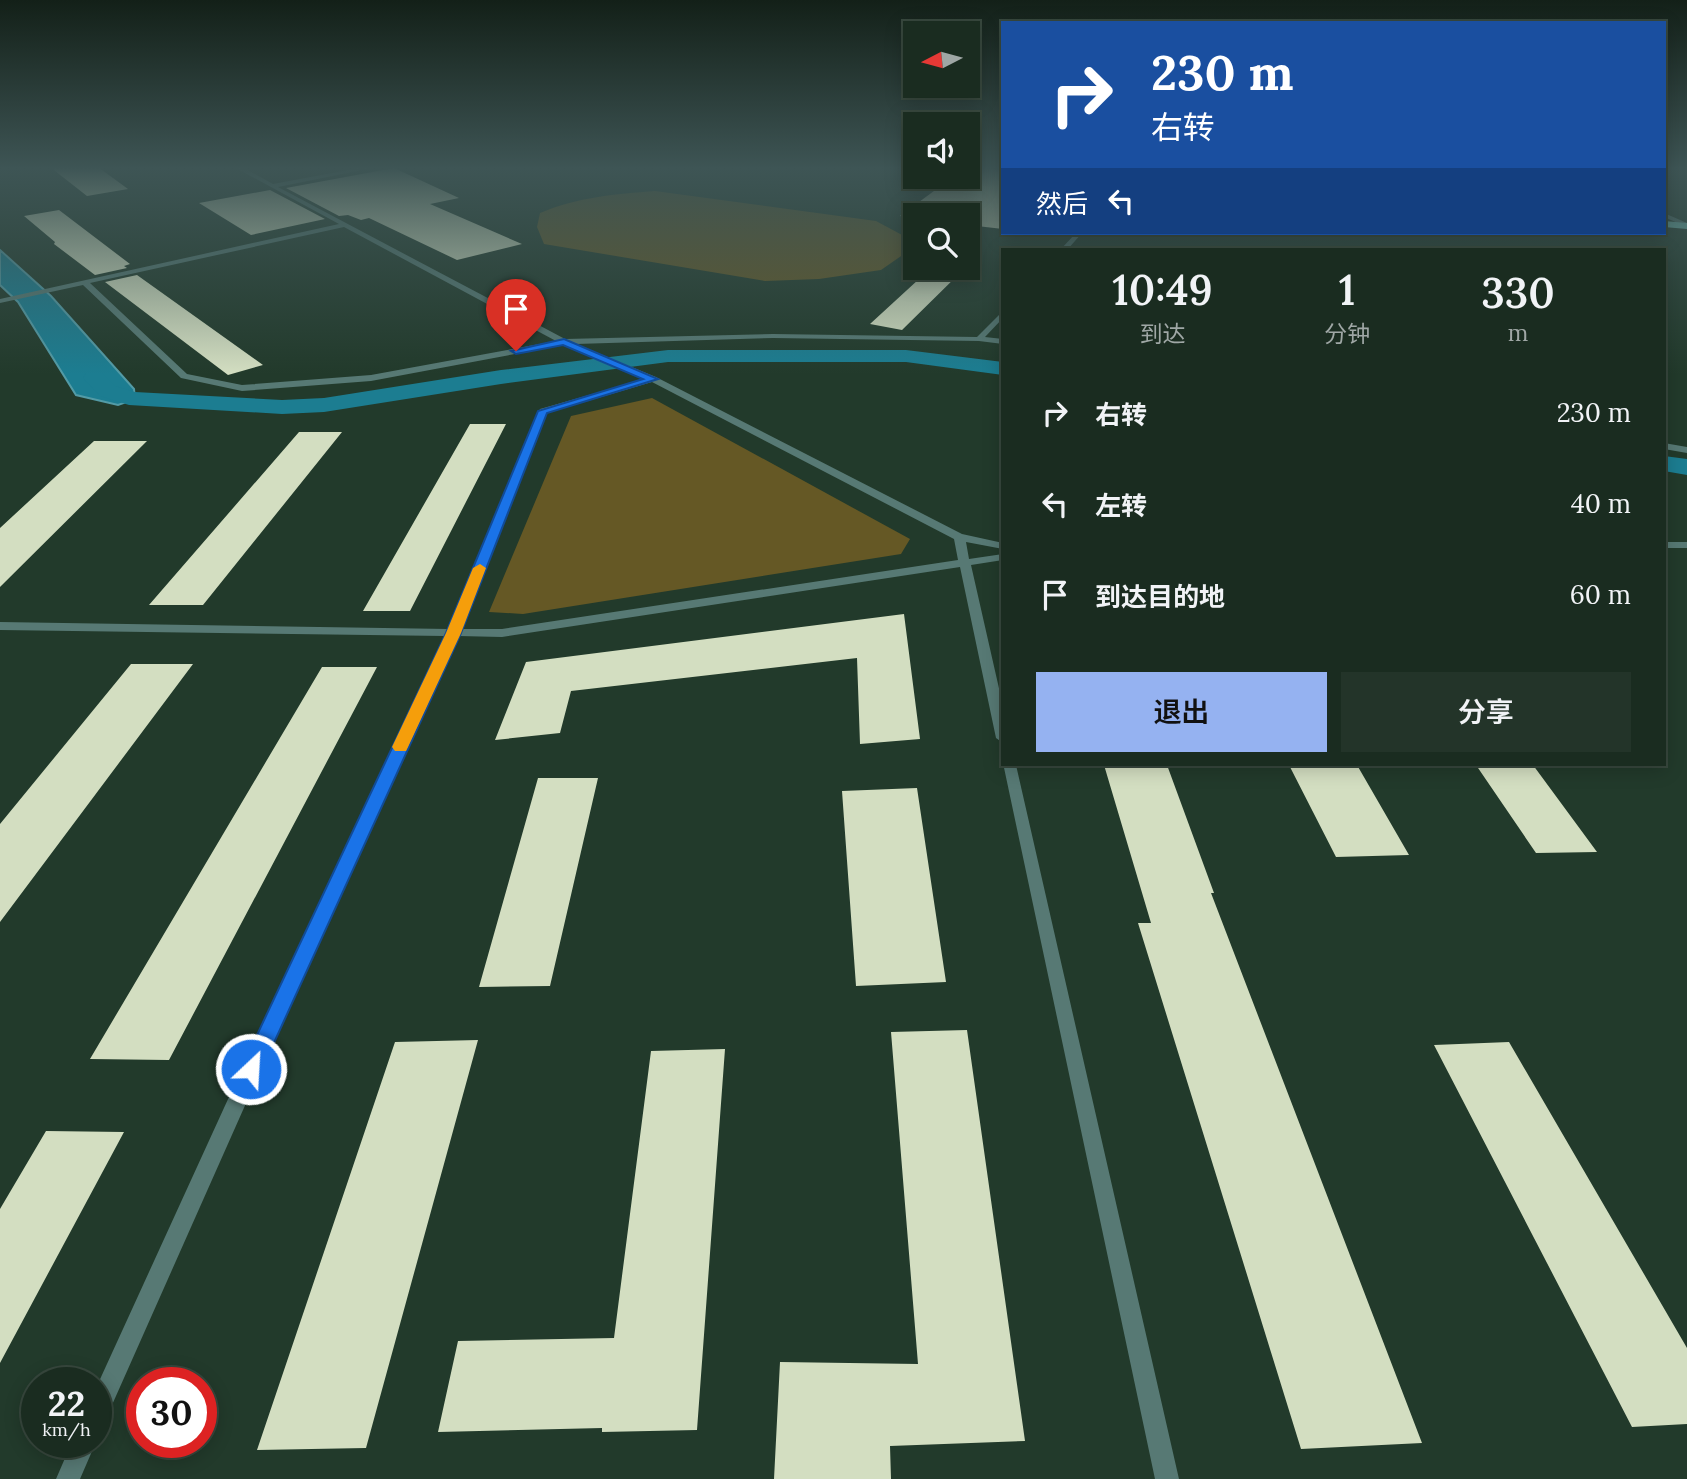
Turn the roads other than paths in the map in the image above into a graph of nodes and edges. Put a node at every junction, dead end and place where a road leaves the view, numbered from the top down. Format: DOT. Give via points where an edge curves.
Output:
graph roads {
  1 [pos="295,236"];
  2 [pos="366,236"];
  3 [pos="84,282"];
  4 [pos="1,301"];
  5 [pos="1001,315"];
  6 [pos="979,339"];
  7 [pos="564,342"];
  8 [pos="1001,342"];
  9 [pos="649,378"];
  10 [pos="1666,446"];
  11 [pos="1687,450"];
  12 [pos="958,537"];
  13 [pos="1666,545"];
  14 [pos="1687,545"];
  15 [pos="1001,546"];
  16 [pos="1001,557"];
  17 [pos="964,562"];
  18 [pos="0,626"];
  19 [pos="453,633"];
  20 [pos="1001,729"];
  21 [pos="1009,766"];
  22 [pos="112,1379"];
  23 [pos="77,1458"];
  24 [pos="68,1479"];
  25 [pos="1167,1479"];
  1 -- 3 [label="street"];
  2 -- 7 [label="street"];
  3 -- 4 [label="street"];
  3 -- 7 [label="street" via="184,376 242,388 371,378"];
  5 -- 6 [label="street"];
  6 -- 7 [label="street" via="773,336"];
  6 -- 8 [label="street"];
  7 -- 9 [label="street"];
  9 -- 12 [label="street"];
  9 -- 19 [label="street" via="543,411"];
  10 -- 11 [label="street"];
  12 -- 15 [label="street"];
  12 -- 17 [label="street"];
  13 -- 14 [label="street"];
  16 -- 17 [label="street"];
  17 -- 19 [label="street" via="502,633"];
  17 -- 20 [label="street"];
  18 -- 19 [label="street"];
  19 -- 22 [label="street"];
  21 -- 25 [label="street"];
  23 -- 24 [label="street"];
}
